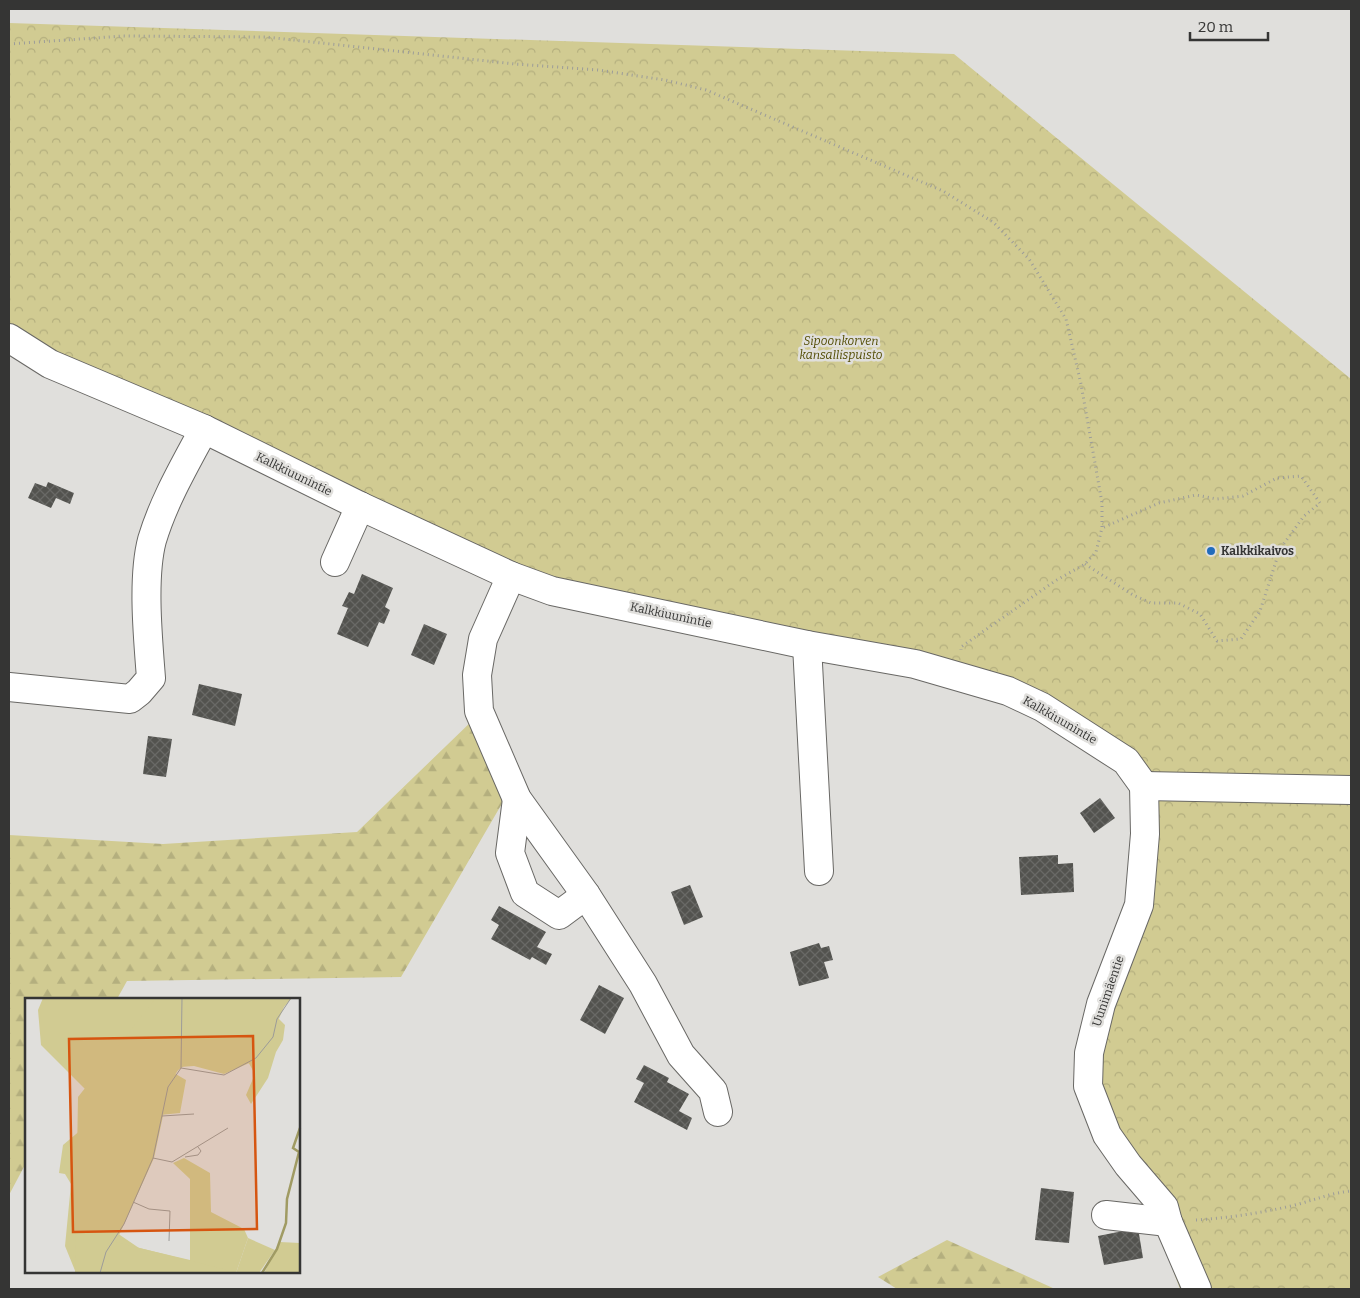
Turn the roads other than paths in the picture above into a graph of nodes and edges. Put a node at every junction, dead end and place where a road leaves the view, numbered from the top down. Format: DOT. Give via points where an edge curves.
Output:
graph roads {
  1 [pos="9,338"];
  2 [pos="204,429"];
  3 [pos="360,506"];
  4 [pos="335,562"];
  5 [pos="511,576"];
  6 [pos="807,645"];
  7 [pos="9,687"];
  8 [pos="1144,786"];
  9 [pos="1351,790"];
  10 [pos="517,799"];
  11 [pos="819,870"];
  12 [pos="586,895"];
  13 [pos="718,1112"];
  14 [pos="1106,1215"];
  15 [pos="1168,1222"];
  16 [pos="1197,1289"];
  1 -- 2 [label="street, Kalkkiuunintie" via="50,364"];
  2 -- 3 [label="street, Kalkkiuunintie"];
  2 -- 7 [label="street" via="166,500 152,542 148,578 151,678 130,699"];
  3 -- 4 [label="street"];
  3 -- 5 [label="street, Kalkkiuunintie"];
  5 -- 6 [label="street, Kalkkiuunintie" via="552,591"];
  5 -- 10 [label="street" via="483,639 477,675 479,712"];
  6 -- 8 [label="street, Kalkkiuunintie" via="915,664 1008,691 1042,707 1126,761"];
  6 -- 11 [label="street"];
  8 -- 9 [label="street"];
  8 -- 15 [label="street, Uunimäentie" via="1145,834 1140,905 1101,1004 1089,1053 1088,1086 1107,1135 1164,1207"];
  10 -- 12 [label="street"];
  10 -- 12 [label="street" via="510,853 524,893 559,915"];
  12 -- 13 [label="street" via="643,984 681,1055 713,1091"];
  14 -- 15 [label="street"];
  15 -- 16 [label="street, Uunimäentie"];
}
